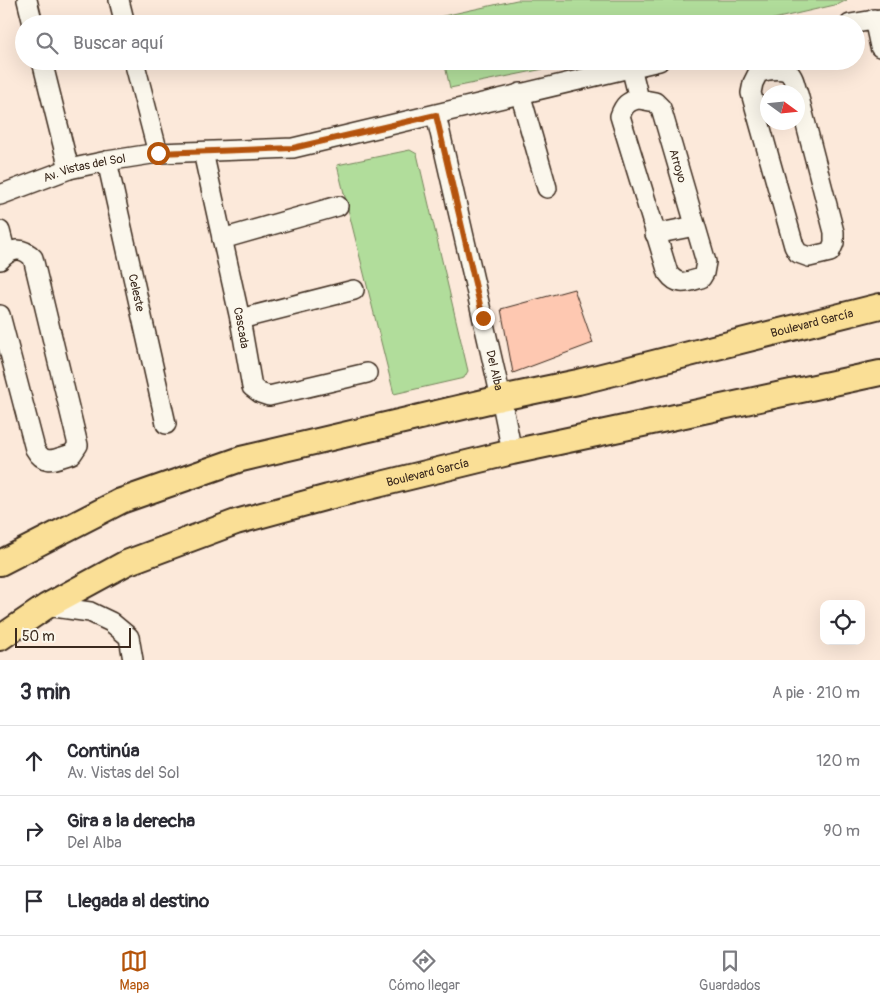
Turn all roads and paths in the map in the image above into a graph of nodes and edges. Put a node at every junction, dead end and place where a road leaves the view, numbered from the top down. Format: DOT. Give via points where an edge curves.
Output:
graph roads {
  1 [pos="27,0"];
  2 [pos="118,0"];
  3 [pos="31,15"];
  4 [pos="122,15"];
  5 [pos="877,19"];
  6 [pos="880,47"];
  7 [pos="44,70"];
  8 [pos="136,70"];
  9 [pos="618,70"];
  10 [pos="632,70"];
  11 [pos="762,70"];
  12 [pos="783,70"];
  13 [pos="795,85"];
  14 [pos="520,93"];
  15 [pos="639,98"];
  16 [pos="436,115"];
  17 [pos="805,123"];
  18 [pos="760,125"];
  19 [pos="761,130"];
  20 [pos="203,152"];
  21 [pos="158,153"];
  22 [pos="107,161"];
  23 [pos="69,169"];
  24 [pos="547,188"];
  25 [pos="0,195"];
  26 [pos="338,206"];
  27 [pos="695,226"];
  28 [pos="0,231"];
  29 [pos="655,234"];
  30 [pos="222,239"];
  31 [pos="3,257"];
  32 [pos="354,290"];
  33 [pos="880,306"];
  34 [pos="0,315"];
  35 [pos="240,319"];
  36 [pos="366,372"];
  37 [pos="880,373"];
  38 [pos="501,398"];
  39 [pos="166,424"];
  40 [pos="512,452"];
  41 [pos="0,563"];
  42 [pos="47,606"];
  43 [pos="0,638"];
  44 [pos="132,660"];
  1 -- 3 [label="street"];
  2 -- 4 [label="street"];
  5 -- 6 [label="street"];
  7 -- 23 [label="street"];
  8 -- 21 [label="street"];
  9 -- 14 [label="street, Av. Vistas del Sol"];
  10 -- 15 [label="street"];
  11 -- 18 [label="street" via="751,93"];
  12 -- 13 [label="street"];
  14 -- 16 [label="street, Av. Vistas del Sol"];
  14 -- 24 [label="street"];
  15 -- 27 [label="street, Arroyo" via="655,102 661,108"];
  15 -- 29 [label="street" via="624,106 620,116"];
  16 -- 20 [label="street, Av. Vistas del Sol" via="293,148"];
  16 -- 38 [label="street, Del Alba"];
  17 -- 19 [label="street" via="834,232 830,252 809,257 798,253 794,246"];
  20 -- 21 [label="street, Av. Vistas del Sol"];
  20 -- 30 [label="street, Cascada"];
  21 -- 22 [label="street, Av. Vistas del Sol"];
  22 -- 23 [label="street, Av. Vistas del Sol"];
  22 -- 39 [label="street, Celeste"];
  23 -- 25 [label="street, Av. Vistas del Sol"];
  26 -- 30 [label="street"];
  27 -- 29 [label="street"];
  27 -- 29 [label="street, Arroyo" via="706,262 704,273 701,278 682,283 674,281 668,273"];
  28 -- 31 [label="street"];
  30 -- 35 [label="street, Cascada"];
  31 -- 34 [label="street" via="18,249 33,258 78,445 72,454 48,461 35,449"];
  32 -- 35 [label="street"];
  33 -- 38 [label="main road, Boulevard García" via="578,382"];
  35 -- 36 [label="street, Cascada" via="252,387 260,393 269,396"];
  37 -- 40 [label="main road, Boulevard García"];
  38 -- 40 [label="street, Del Alba"];
  38 -- 41 [label="main road, Boulevard García" via="241,459 120,500"];
  40 -- 42 [label="main road, Boulevard García" via="236,522 126,563"];
  42 -- 43 [label="main road, Boulevard García"];
  42 -- 44 [label="street" via="90,612 111,622 129,637"];
}
